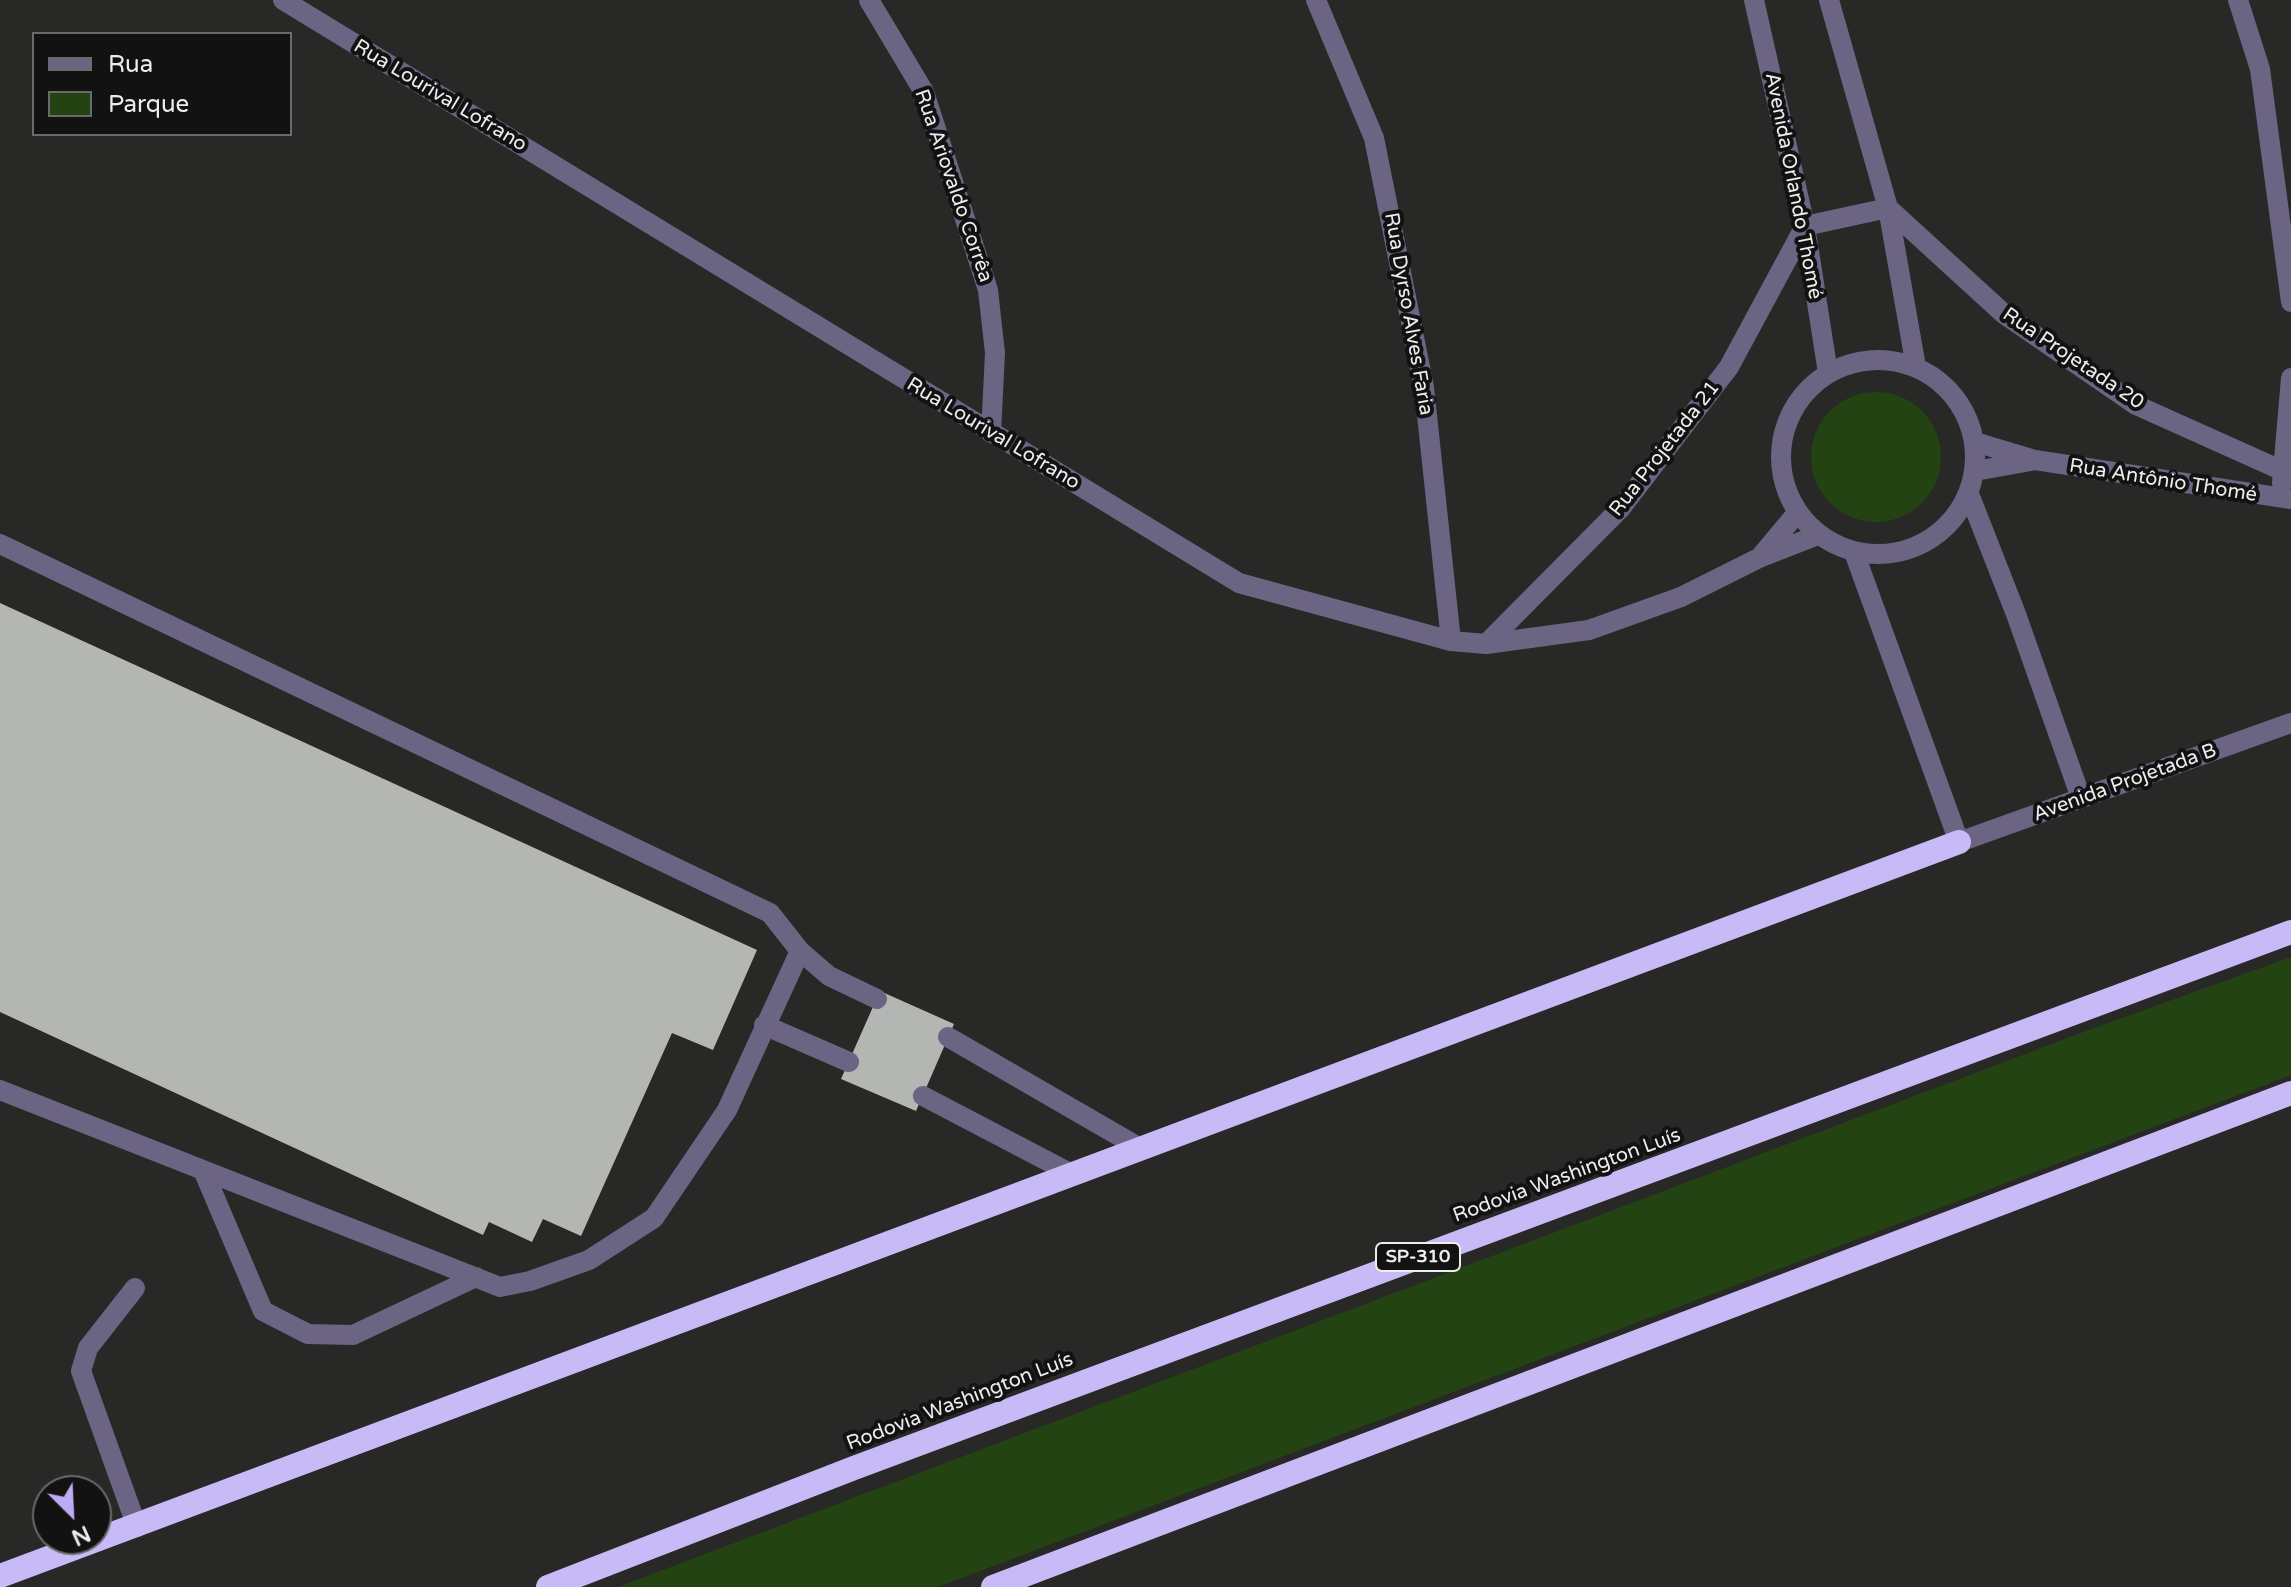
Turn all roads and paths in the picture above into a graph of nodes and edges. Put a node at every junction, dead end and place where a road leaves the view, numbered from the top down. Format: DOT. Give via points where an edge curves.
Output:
graph roads {
  1 [pos="283,0"];
  2 [pos="869,0"];
  3 [pos="1316,0"];
  4 [pos="1754,0"];
  5 [pos="1829,0"];
  6 [pos="2238,0"];
  7 [pos="1888,208"];
  8 [pos="1805,226"];
  9 [pos="2291,302"];
  10 [pos="1916,367"];
  11 [pos="1828,373"];
  12 [pos="2291,378"];
  13 [pos="991,433"];
  14 [pos="1975,442"];
  15 [pos="2035,460"];
  16 [pos="1975,471"];
  17 [pos="2283,471"];
  18 [pos="1969,494"];
  19 [pos="2286,499"];
  20 [pos="1797,513"];
  21 [pos="1818,535"];
  22 [pos="0,544"];
  23 [pos="1854,552"];
  24 [pos="1759,558"];
  25 [pos="1451,641"];
  26 [pos="1486,644"];
  27 [pos="2291,723"];
  28 [pos="2081,798"];
  29 [pos="1959,842"];
  30 [pos="2291,932"];
  31 [pos="800,951"];
  32 [pos="877,999"];
  33 [pos="764,1025"];
  34 [pos="948,1037"];
  35 [pos="849,1062"];
  36 [pos="0,1090"];
  37 [pos="2291,1093"];
  38 [pos="923,1096"];
  39 [pos="1140,1148"];
  40 [pos="203,1170"];
  41 [pos="1072,1174"];
  42 [pos="476,1277"];
  43 [pos="135,1288"];
  44 [pos="137,1527"];
  45 [pos="0,1576"];
  46 [pos="548,1587"];
  47 [pos="993,1587"];
  1 -- 13 [label="street, Rua Lourival Lofrano"];
  2 -- 13 [label="street, Rua Ariovaldo Corrêa" via="924,92 988,290 995,353"];
  3 -- 25 [label="street, Rua Dyrso Alves Faria" via="1374,138 1424,387"];
  4 -- 8 [label="street, Avenida Orlando Thomé"];
  5 -- 7 [label="street"];
  6 -- 9 [label="street" via="2260,69"];
  7 -- 8 [label="street"];
  7 -- 10 [label="street"];
  7 -- 17 [label="street, Rua Projetada 20" via="2004,314 2136,405"];
  8 -- 11 [label="street, Avenida Orlando Thomé"];
  8 -- 26 [label="street, Rua Projetada 21" via="1729,367 1621,508"];
  10 -- 11 [label="street" via="1887,359 1856,362"];
  10 -- 14 [label="street" via="1944,385 1965,410"];
  11 -- 20 [label="street" via="1804,393 1787,421 1780,452 1784,484"];
  12 -- 17 [label="street"];
  13 -- 25 [label="street, Rua Lourival Lofrano" via="1239,583"];
  14 -- 15 [label="street, Rua Antônio Thomé"];
  14 -- 16 [label="street"];
  15 -- 16 [label="street, Rua Antônio Thomé"];
  15 -- 19 [label="street, Rua Antônio Thomé"];
  16 -- 18 [label="street"];
  17 -- 19 [label="street"];
  18 -- 23 [label="street" via="1950,523 1922,545 1888,554"];
  18 -- 28 [label="street"];
  20 -- 21 [label="street"];
  20 -- 24 [label="street, Rua Lourival Lofrano"];
  21 -- 23 [label="street"];
  21 -- 24 [label="street, Rua Lourival Lofrano"];
  22 -- 31 [label="street" via="770,913"];
  23 -- 29 [label="street"];
  24 -- 26 [label="street, Rua Lourival Lofrano" via="1681,597 1589,630"];
  25 -- 26 [label="street, Rua Lourival Lofrano"];
  27 -- 28 [label="street, Avenida Projetada B"];
  28 -- 29 [label="street, Avenida Projetada B"];
  29 -- 39 [label="highway"];
  30 -- 46 [label="highway, Rodovia Washington Luís / SP-310" via="869,1462"];
  31 -- 32 [label="street" via="829,976"];
  31 -- 33 [label="street"];
  33 -- 35 [label="street"];
  33 -- 42 [label="street" via="727,1110 654,1218 589,1260 530,1281 500,1287"];
  34 -- 39 [label="street"];
  36 -- 40 [label="street"];
  37 -- 47 [label="highway"];
  38 -- 41 [label="street"];
  39 -- 41 [label="highway"];
  40 -- 42 [label="street"];
  40 -- 42 [label="street" via="263,1311 308,1334 353,1335"];
  41 -- 44 [label="highway"];
  43 -- 44 [label="street" via="88,1348 81,1371"];
  44 -- 45 [label="highway"];
}
